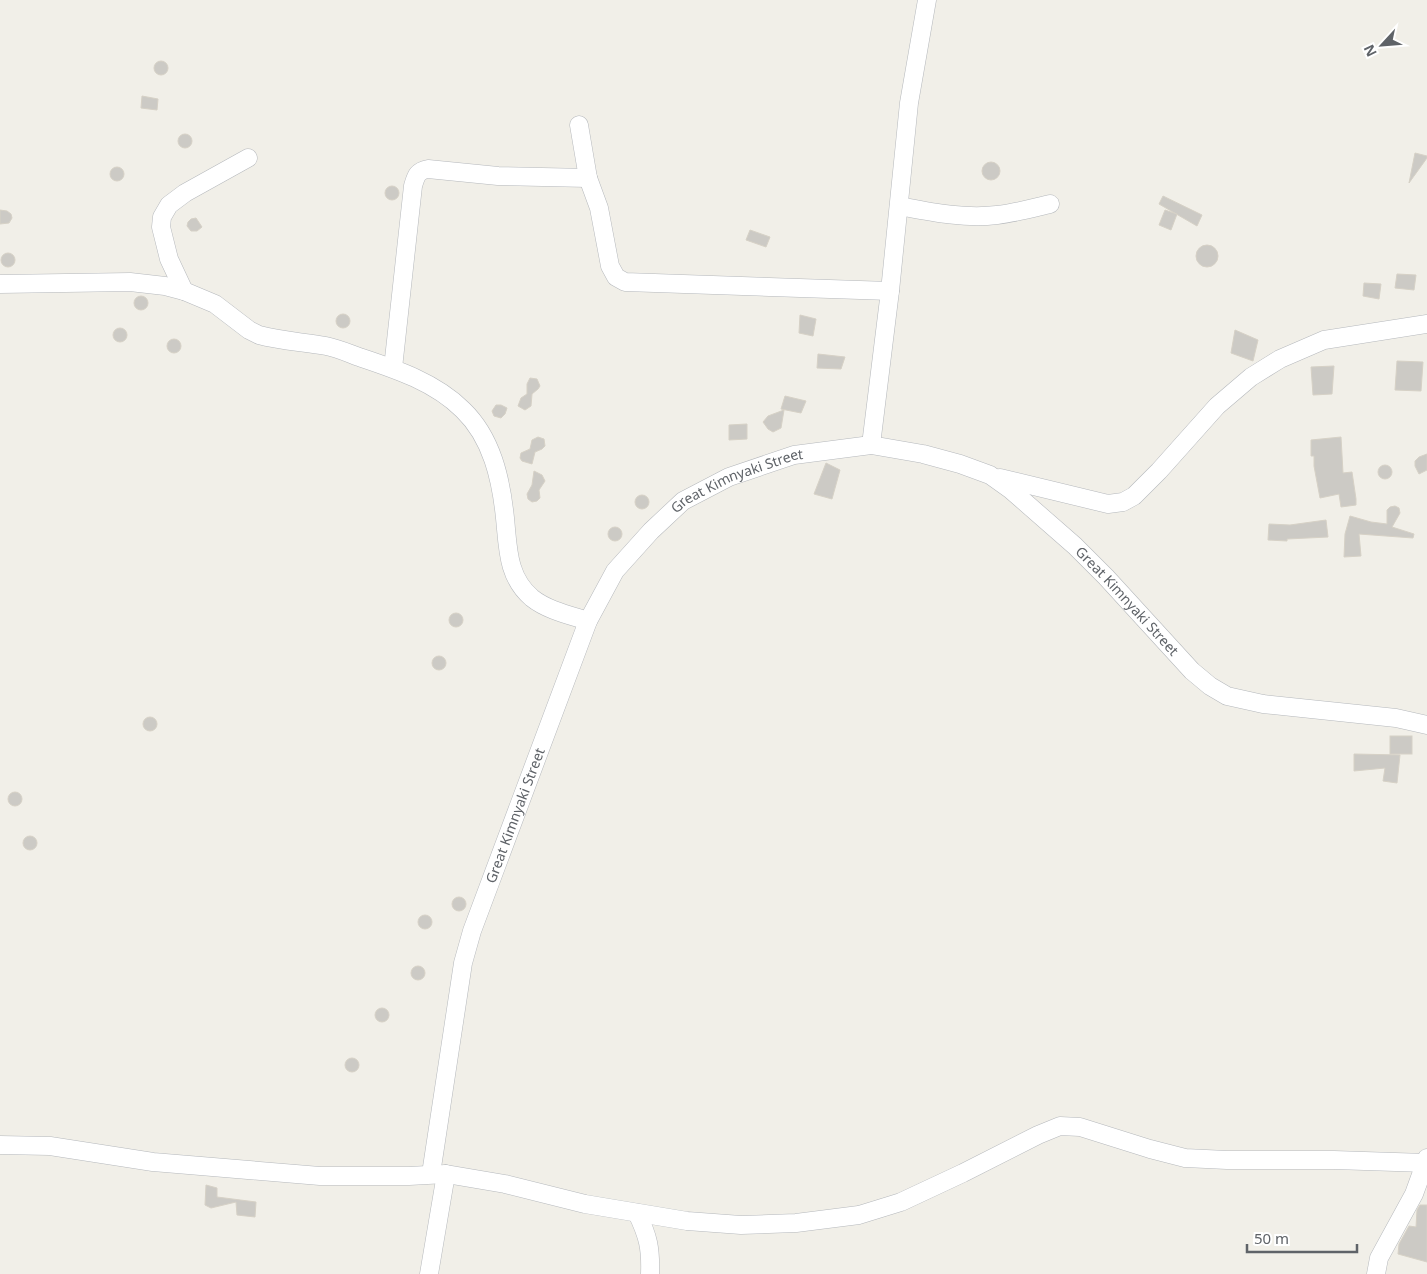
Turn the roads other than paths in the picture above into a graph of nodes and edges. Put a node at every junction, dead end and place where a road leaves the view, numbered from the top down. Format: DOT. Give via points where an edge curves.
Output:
graph roads {
  1 [pos="927,0"];
  2 [pos="579,125"];
  3 [pos="248,158"];
  4 [pos="588,178"];
  5 [pos="1050,204"];
  6 [pos="899,206"];
  7 [pos="0,284"];
  8 [pos="184,291"];
  9 [pos="890,291"];
  10 [pos="1427,324"];
  11 [pos="393,368"];
  12 [pos="871,445"];
  13 [pos="990,475"];
  14 [pos="588,622"];
  15 [pos="1427,725"];
  16 [pos="0,1145"];
  17 [pos="1426,1161"];
  18 [pos="438,1174"];
  19 [pos="637,1213"];
  20 [pos="429,1274"];
  21 [pos="650,1274"];
  22 [pos="1376,1274"];
  1 -- 6 [label="street" via="909,103"];
  2 -- 4 [label="street"];
  3 -- 8 [label="street" via="185,194 169,205 162,217 166,251"];
  4 -- 9 [label="street" via="599,208 610,266 616,277 625,282"];
  4 -- 11 [label="street" via="420,171 413,186"];
  5 -- 6 [label="street" via="978,216 956,216"];
  6 -- 9 [label="street"];
  7 -- 8 [label="street" via="130,282"];
  8 -- 11 [label="street" via="215,304 259,335 328,346"];
  9 -- 12 [label="street"];
  10 -- 13 [label="street" via="1324,340 1280,359 1251,377 1217,406 1159,471 1134,496 1123,502 1108,504"];
  11 -- 14 [label="street" via="438,391 463,410 480,431 496,462 508,554 517,581 532,598 547,607"];
  12 -- 13 [label="street, Great Kimnyaki Street" via="923,454"];
  12 -- 14 [label="street, Great Kimnyaki Street" via="794,455 729,477 683,501 615,571"];
  13 -- 15 [label="street, Great Kimnyaki Street" via="1011,490 1106,577 1192,671 1227,696 1264,704 1396,718"];
  14 -- 18 [label="street, Great Kimnyaki Street" via="472,931 458,991"];
  16 -- 18 [label="street" via="50,1146 153,1162 320,1176"];
  17 -- 19 [label="street" via="1185,1158 1080,1127 1060,1126 901,1202 859,1215 796,1224 741,1225"];
  17 -- 22 [label="street" via="1414,1194 1379,1258"];
  18 -- 19 [label="street" via="505,1184"];
  18 -- 20 [label="street, Great Kimnyaki Street"];
  19 -- 21 [label="street" via="651,1254"];
}
